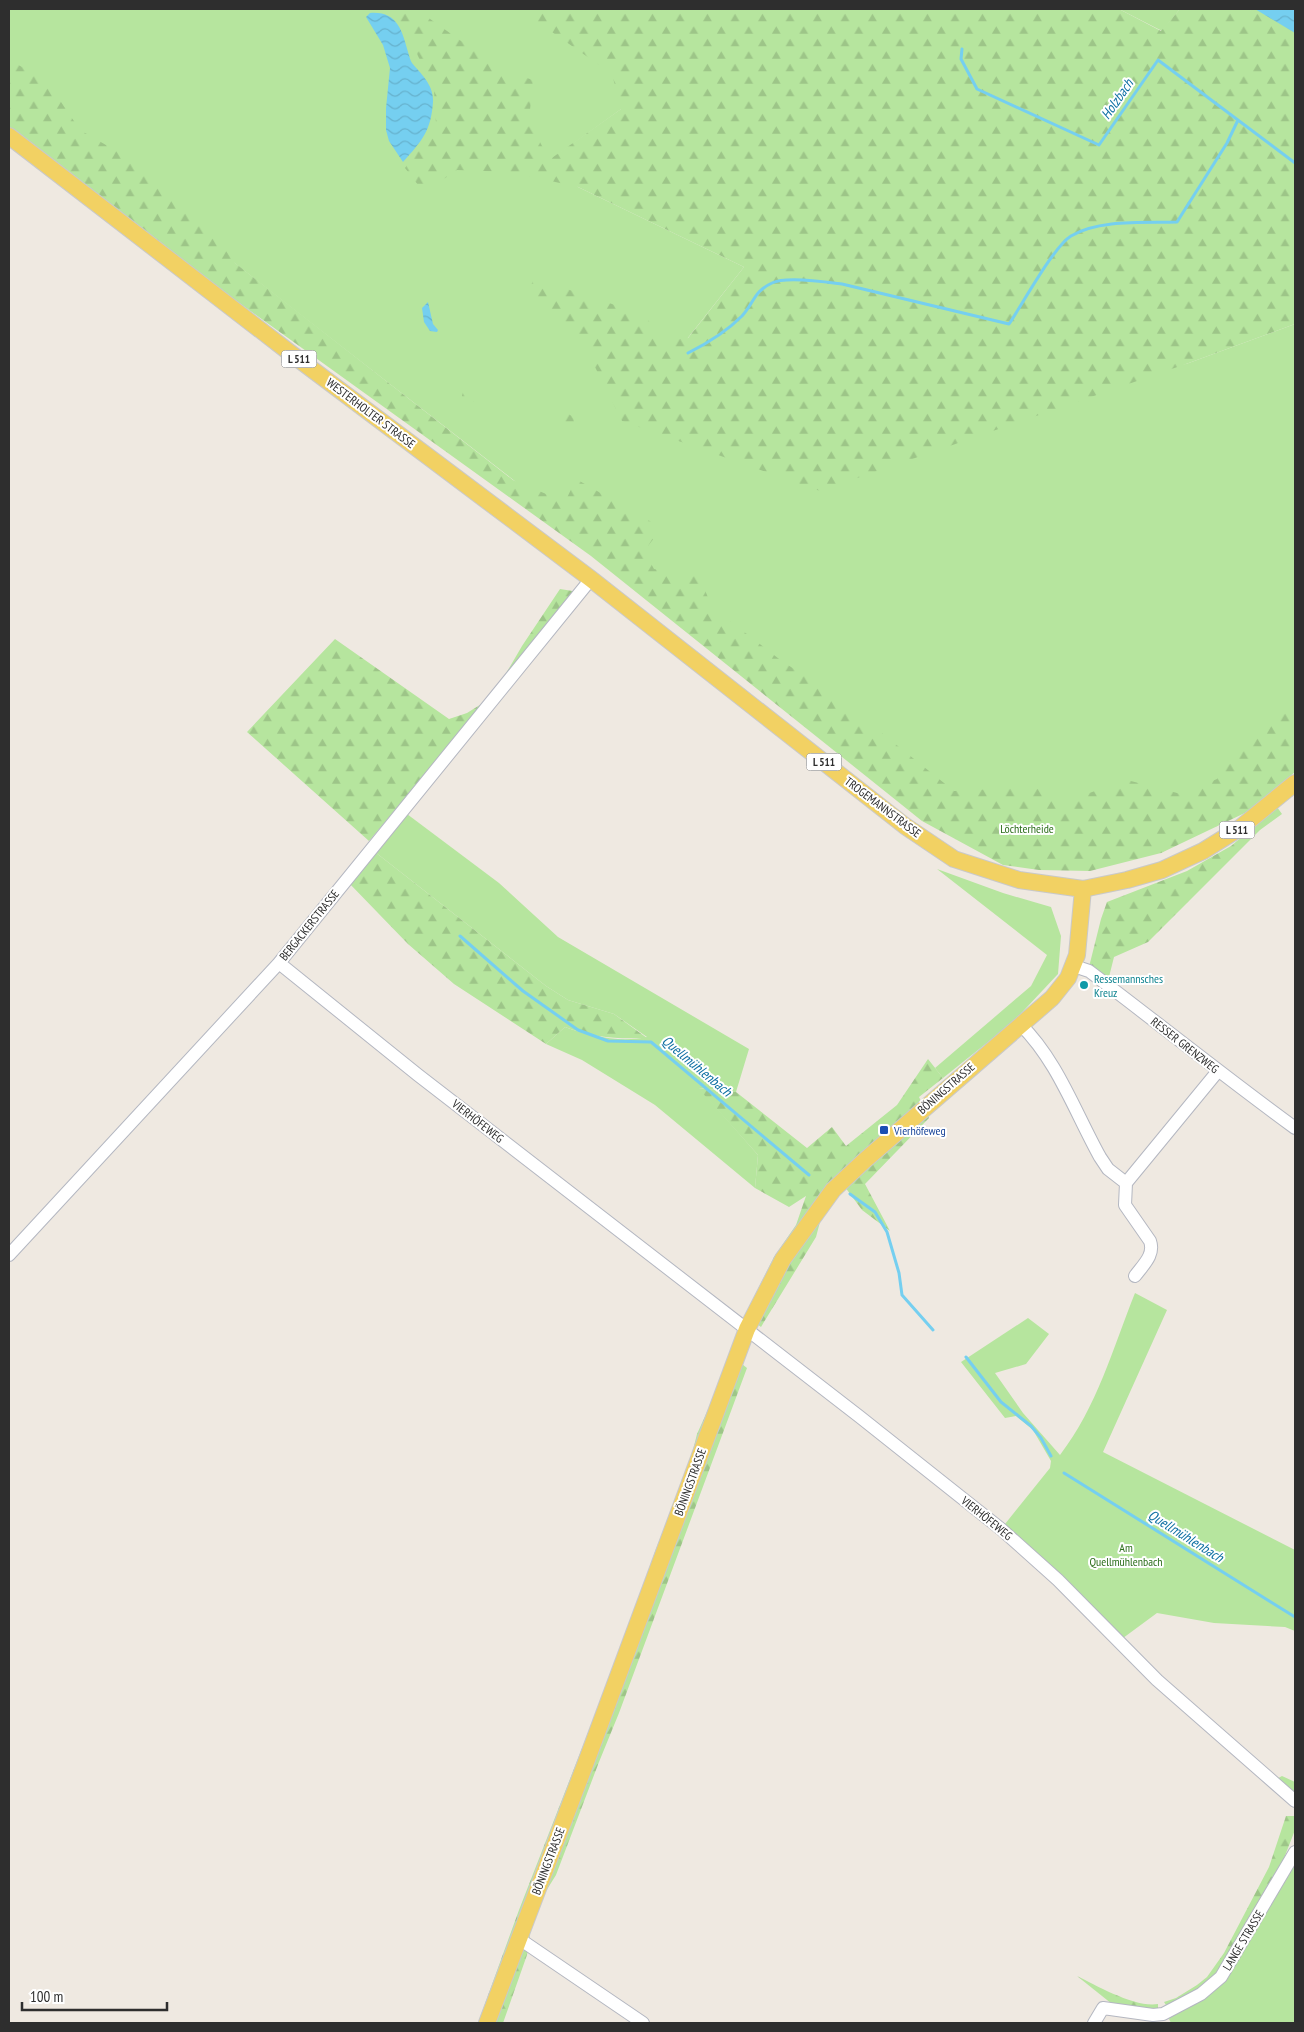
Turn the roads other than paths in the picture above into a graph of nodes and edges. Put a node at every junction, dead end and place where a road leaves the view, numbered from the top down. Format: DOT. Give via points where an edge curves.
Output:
graph roads {
  1 [pos="9,136"];
  2 [pos="591,579"];
  3 [pos="1295,783"];
  4 [pos="1083,889"];
  5 [pos="279,963"];
  6 [pos="1074,966"];
  7 [pos="1020,1024"];
  8 [pos="1218,1072"];
  9 [pos="1295,1128"];
  10 [pos="1126,1183"];
  11 [pos="9,1255"];
  12 [pos="1135,1276"];
  13 [pos="747,1329"];
  14 [pos="1295,1801"];
  15 [pos="1295,1852"];
  16 [pos="518,1938"];
  17 [pos="487,2023"];
  18 [pos="643,2023"];
  19 [pos="1094,2023"];
  1 -- 2 [label="main road, WESTERHOLTER STRASSE / L 511"];
  2 -- 4 [label="main road, TROGEMANNSTRASSE / L 511" via="905,826 954,859 1019,880"];
  2 -- 5 [label="street, BERGACKERSTRASSE"];
  3 -- 4 [label="main road, L 511" via="1240,828 1203,851 1162,870"];
  4 -- 6 [label="main road, BÖNINGSTRASSE" via="1078,955"];
  5 -- 11 [label="street, BERGACKERSTRASSE"];
  5 -- 13 [label="street, VIERHÖFEWEG" via="418,1076"];
  6 -- 7 [label="main road, BÖNINGSTRASSE" via="1052,998"];
  6 -- 8 [label="street, RESSER GRENZWEG" via="1089,971 1184,1042"];
  7 -- 10 [label="street" via="1035,1038 1051,1063 1100,1157 1108,1169"];
  7 -- 13 [label="main road, BÖNINGSTRASSE" via="833,1190 782,1258"];
  8 -- 9 [label="street, RESSER GRENZWEG"];
  8 -- 10 [label="street"];
  10 -- 12 [label="street" via="1125,1205 1152,1247 1151,1254"];
  13 -- 14 [label="street, VIERHÖFEWEG" via="1002,1529 1058,1580 1157,1680"];
  13 -- 16 [label="main road, BÖNINGSTRASSE"];
  15 -- 19 [label="street, LANGE STRASSE" via="1221,1977 1201,1994 1163,2014 1103,2008"];
  16 -- 17 [label="main road, BÖNINGSTRASSE"];
  16 -- 18 [label="street"];
}
